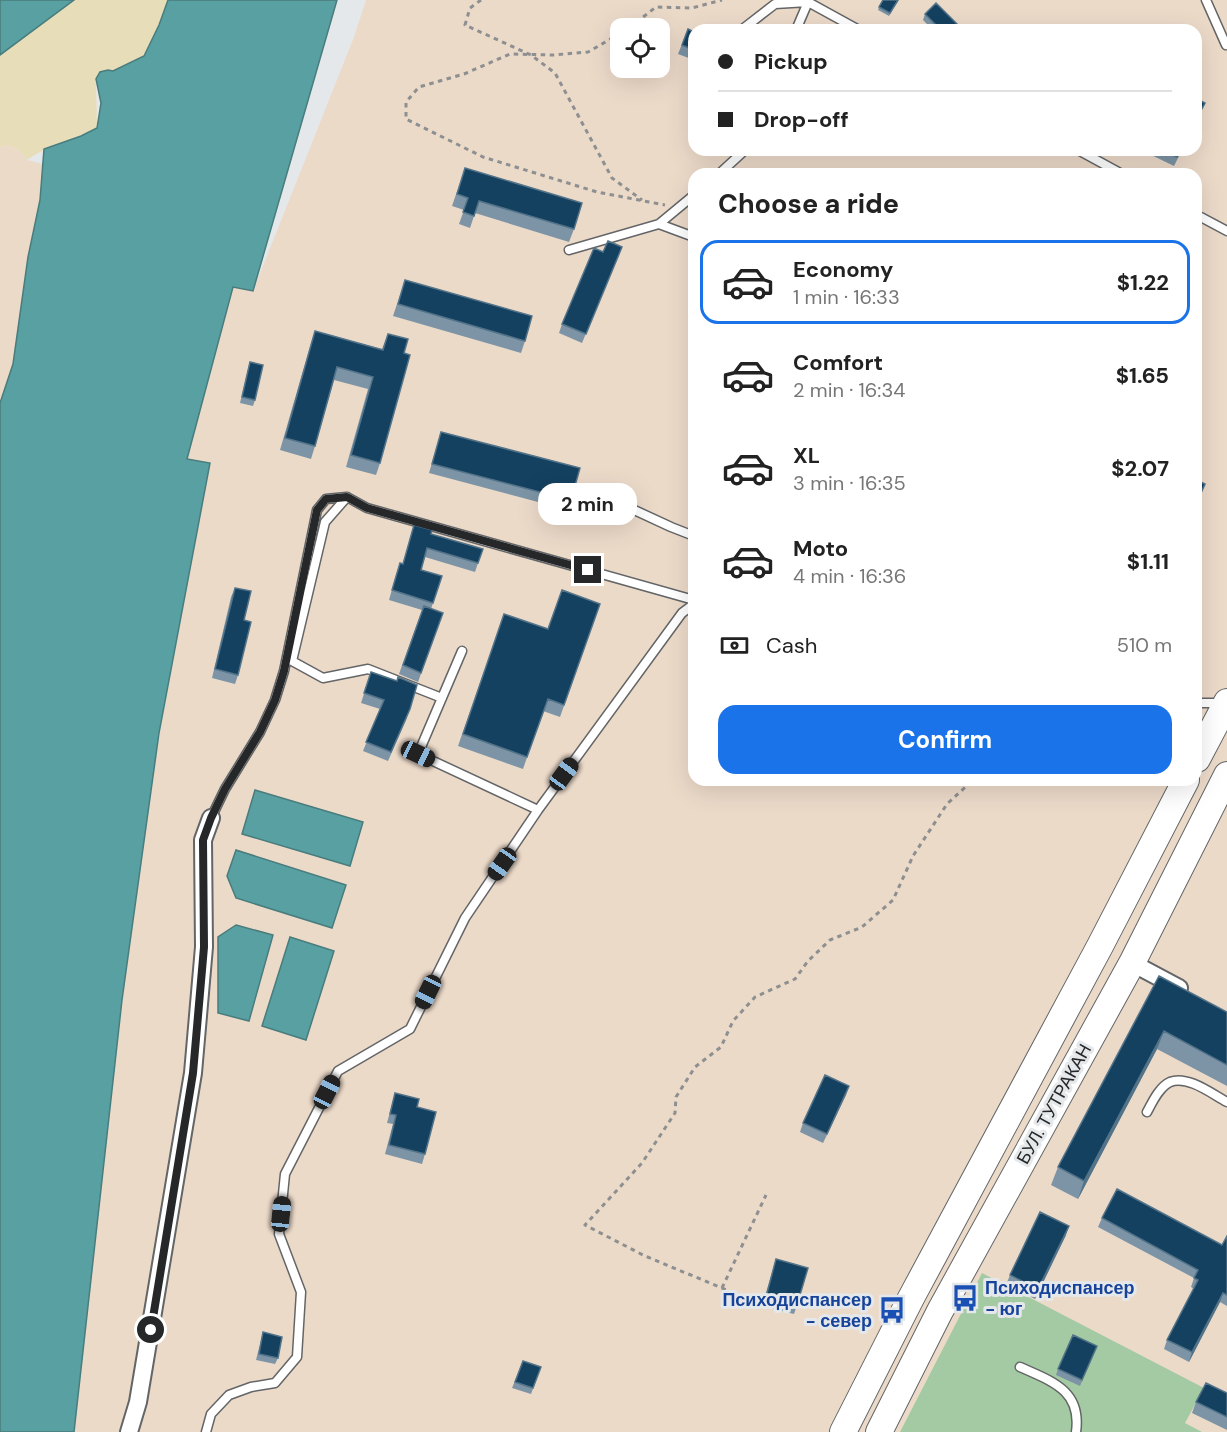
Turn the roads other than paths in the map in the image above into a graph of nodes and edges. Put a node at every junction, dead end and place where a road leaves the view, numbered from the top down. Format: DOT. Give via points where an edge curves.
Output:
graph roads {
  1 [pos="1206,0"];
  2 [pos="808,2"];
  3 [pos="749,24"];
  4 [pos="799,24"];
  5 [pos="848,24"];
  6 [pos="1227,45"];
  7 [pos="738,156"];
  8 [pos="1089,156"];
  9 [pos="726,168"];
  10 [pos="1111,168"];
  11 [pos="688,200"];
  12 [pos="1202,218"];
  13 [pos="659,224"];
  14 [pos="1227,231"];
  15 [pos="688,235"];
  16 [pos="569,250"];
  17 [pos="347,497"];
  18 [pos="617,502"];
  19 [pos="688,534"];
  20 [pos="688,600"];
  21 [pos="688,608"];
  22 [pos="462,651"];
  23 [pos="442,698"];
  24 [pos="1227,702"];
  25 [pos="1202,703"];
  26 [pos="1202,750"];
  27 [pos="1227,775"];
  28 [pos="1183,786"];
  29 [pos="538,810"];
  30 [pos="211,818"];
  31 [pos="1112,921"];
  32 [pos="1144,938"];
  33 [pos="1100,946"];
  34 [pos="1131,963"];
  35 [pos="1195,996"];
  36 [pos="1227,1102"];
  37 [pos="1147,1112"];
  38 [pos="1020,1367"];
  39 [pos="129,1432"];
  40 [pos="206,1432"];
  41 [pos="843,1432"];
  42 [pos="879,1432"];
  43 [pos="1076,1432"];
  1 -- 6 [label="lane"];
  2 -- 3 [label="lane" via="775,4"];
  2 -- 4 [label="lane"];
  2 -- 5 [label="lane"];
  7 -- 9 [label="lane"];
  8 -- 10 [label="lane"];
  11 -- 13 [label="lane"];
  12 -- 14 [label="lane"];
  13 -- 15 [label="lane"];
  13 -- 16 [label="lane"];
  17 -- 20 [label="lane" via="367,508"];
  17 -- 23 [label="lane" via="325,522 292,661 323,678 368,669"];
  17 -- 30 [label="lane" via="326,499 317,510 275,700"];
  18 -- 19 [label="lane"];
  21 -- 29 [label="lane"];
  22 -- 23 [label="lane"];
  23 -- 29 [label="lane" via="418,754"];
  24 -- 25 [label="lane"];
  24 -- 26 [label="main road"];
  27 -- 32 [label="main road, БУЛ. ТУТРАКАН"];
  28 -- 31 [label="main road, БУЛ. ТУТРАКАН"];
  29 -- 40 [label="lane" via="465,918 410,1029 338,1071 285,1174 279,1234 301,1292 297,1357 276,1383 229,1395 211,1414"];
  30 -- 39 [label="street" via="203,840 204,947 193,1073 138,1402"];
  31 -- 32 [label="main road"];
  31 -- 33 [label="main road, БУЛ. ТУТРАКАН"];
  32 -- 34 [label="main road, БУЛ. ТУТРАКАН"];
  33 -- 34 [label="main road"];
  33 -- 41 [label="main road, БУЛ. ТУТРАКАН"];
  34 -- 35 [label="street"];
  34 -- 42 [label="main road, БУЛ. ТУТРАКАН" via="940,1311"];
  36 -- 37 [label="lane" via="1184,1080 1170,1082 1160,1090"];
  38 -- 43 [label="lane" via="1065,1391 1075,1406"];
}
